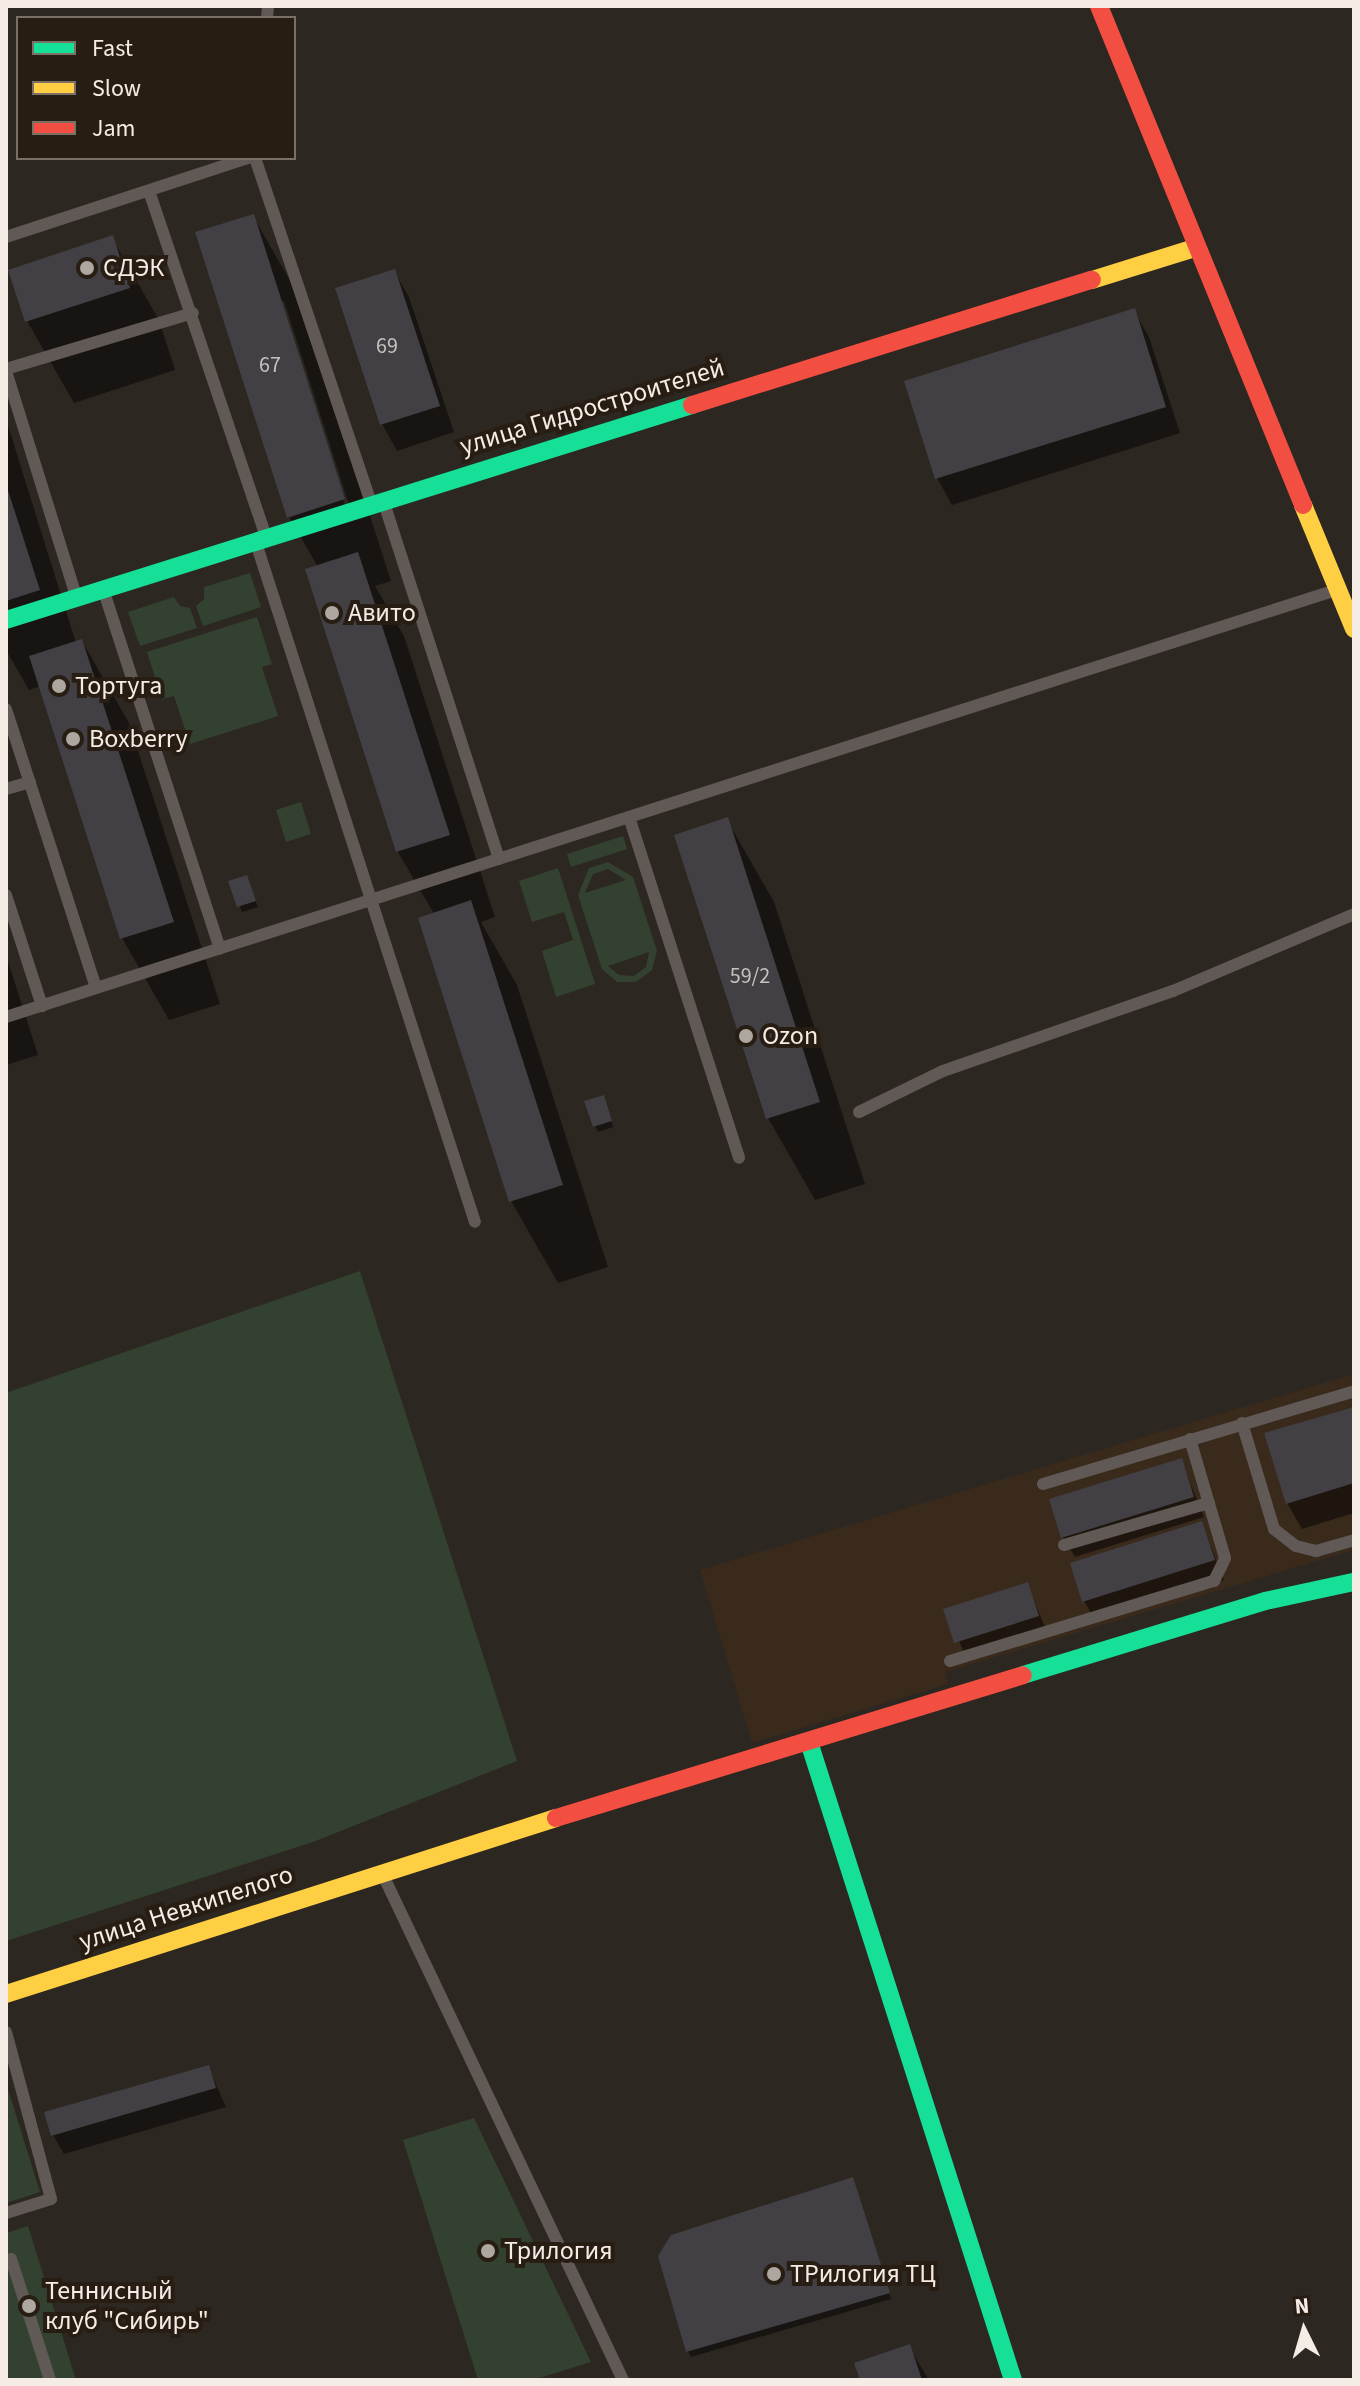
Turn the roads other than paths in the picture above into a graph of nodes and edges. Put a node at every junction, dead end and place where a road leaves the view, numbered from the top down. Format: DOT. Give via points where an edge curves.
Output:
graph roads {
  1 [pos="1099,6"];
  2 [pos="242,160"];
  3 [pos="256,160"];
  4 [pos="149,191"];
  5 [pos="6,237"];
  6 [pos="1195,248"];
  7 [pos="193,313"];
  8 [pos="6,370"];
  9 [pos="377,500"];
  10 [pos="261,538"];
  11 [pos="103,589"];
  12 [pos="1337,590"];
  13 [pos="76,597"];
  14 [pos="6,620"];
  15 [pos="1354,629"];
  16 [pos="6,709"];
  17 [pos="10,732"];
  18 [pos="30,782"];
  19 [pos="6,789"];
  20 [pos="629,817"];
  21 [pos="499,859"];
  22 [pos="6,895"];
  23 [pos="371,900"];
  24 [pos="1354,914"];
  25 [pos="220,949"];
  26 [pos="96,988"];
  27 [pos="42,1006"];
  28 [pos="6,1017"];
  29 [pos="859,1112"];
  30 [pos="739,1158"];
  31 [pos="475,1222"];
  32 [pos="1354,1391"];
  33 [pos="1242,1423"];
  34 [pos="1190,1439"];
  35 [pos="1043,1484"];
  36 [pos="1209,1503"];
  37 [pos="1354,1540"];
  38 [pos="1064,1545"];
  39 [pos="1354,1582"];
  40 [pos="950,1661"];
  41 [pos="809,1742"];
  42 [pos="381,1872"];
  43 [pos="6,1994"];
  44 [pos="6,2032"];
  45 [pos="6,2213"];
  46 [pos="6,2260"];
  47 [pos="50,2380"];
  48 [pos="623,2380"];
  49 [pos="1013,2380"];
  1 -- 6 [label="street"];
  2 -- 4 [label="lane"];
  3 -- 9 [label="lane"];
  4 -- 5 [label="lane"];
  4 -- 7 [label="lane"];
  6 -- 9 [label="street, улица Гидростроителей"];
  6 -- 12 [label="street"];
  7 -- 8 [label="lane"];
  7 -- 10 [label="lane"];
  8 -- 13 [label="lane"];
  9 -- 10 [label="street, улица Гидростроителей"];
  9 -- 21 [label="lane"];
  10 -- 11 [label="street, улица Гидростроителей"];
  10 -- 23 [label="lane"];
  11 -- 13 [label="street, улица Гидростроителей"];
  11 -- 25 [label="lane"];
  12 -- 15 [label="street"];
  12 -- 20 [label="lane"];
  13 -- 14 [label="street, улица Гидростроителей"];
  16 -- 17 [label="lane"];
  17 -- 18 [label="lane"];
  18 -- 19 [label="lane"];
  18 -- 26 [label="lane"];
  20 -- 21 [label="lane"];
  20 -- 30 [label="lane"];
  21 -- 23 [label="lane"];
  22 -- 27 [label="lane"];
  23 -- 25 [label="lane"];
  23 -- 31 [label="lane"];
  24 -- 29 [label="lane" via="1173,991 943,1071"];
  25 -- 26 [label="lane"];
  26 -- 27 [label="lane"];
  27 -- 28 [label="lane"];
  32 -- 33 [label="lane"];
  33 -- 34 [label="lane"];
  33 -- 37 [label="lane" via="1274,1529 1296,1546 1316,1551"];
  34 -- 35 [label="lane"];
  34 -- 36 [label="lane"];
  36 -- 38 [label="lane"];
  36 -- 40 [label="lane" via="1225,1558 1214,1581"];
  39 -- 41 [label="street, улица Невкипелого" via="1265,1601"];
  41 -- 42 [label="street, улица Невкипелого"];
  41 -- 49 [label="street"];
  42 -- 43 [label="street, улица Невкипелого"];
  42 -- 48 [label="lane"];
  44 -- 45 [label="lane" via="51,2199"];
  46 -- 47 [label="lane" via="11,2259"];
}
